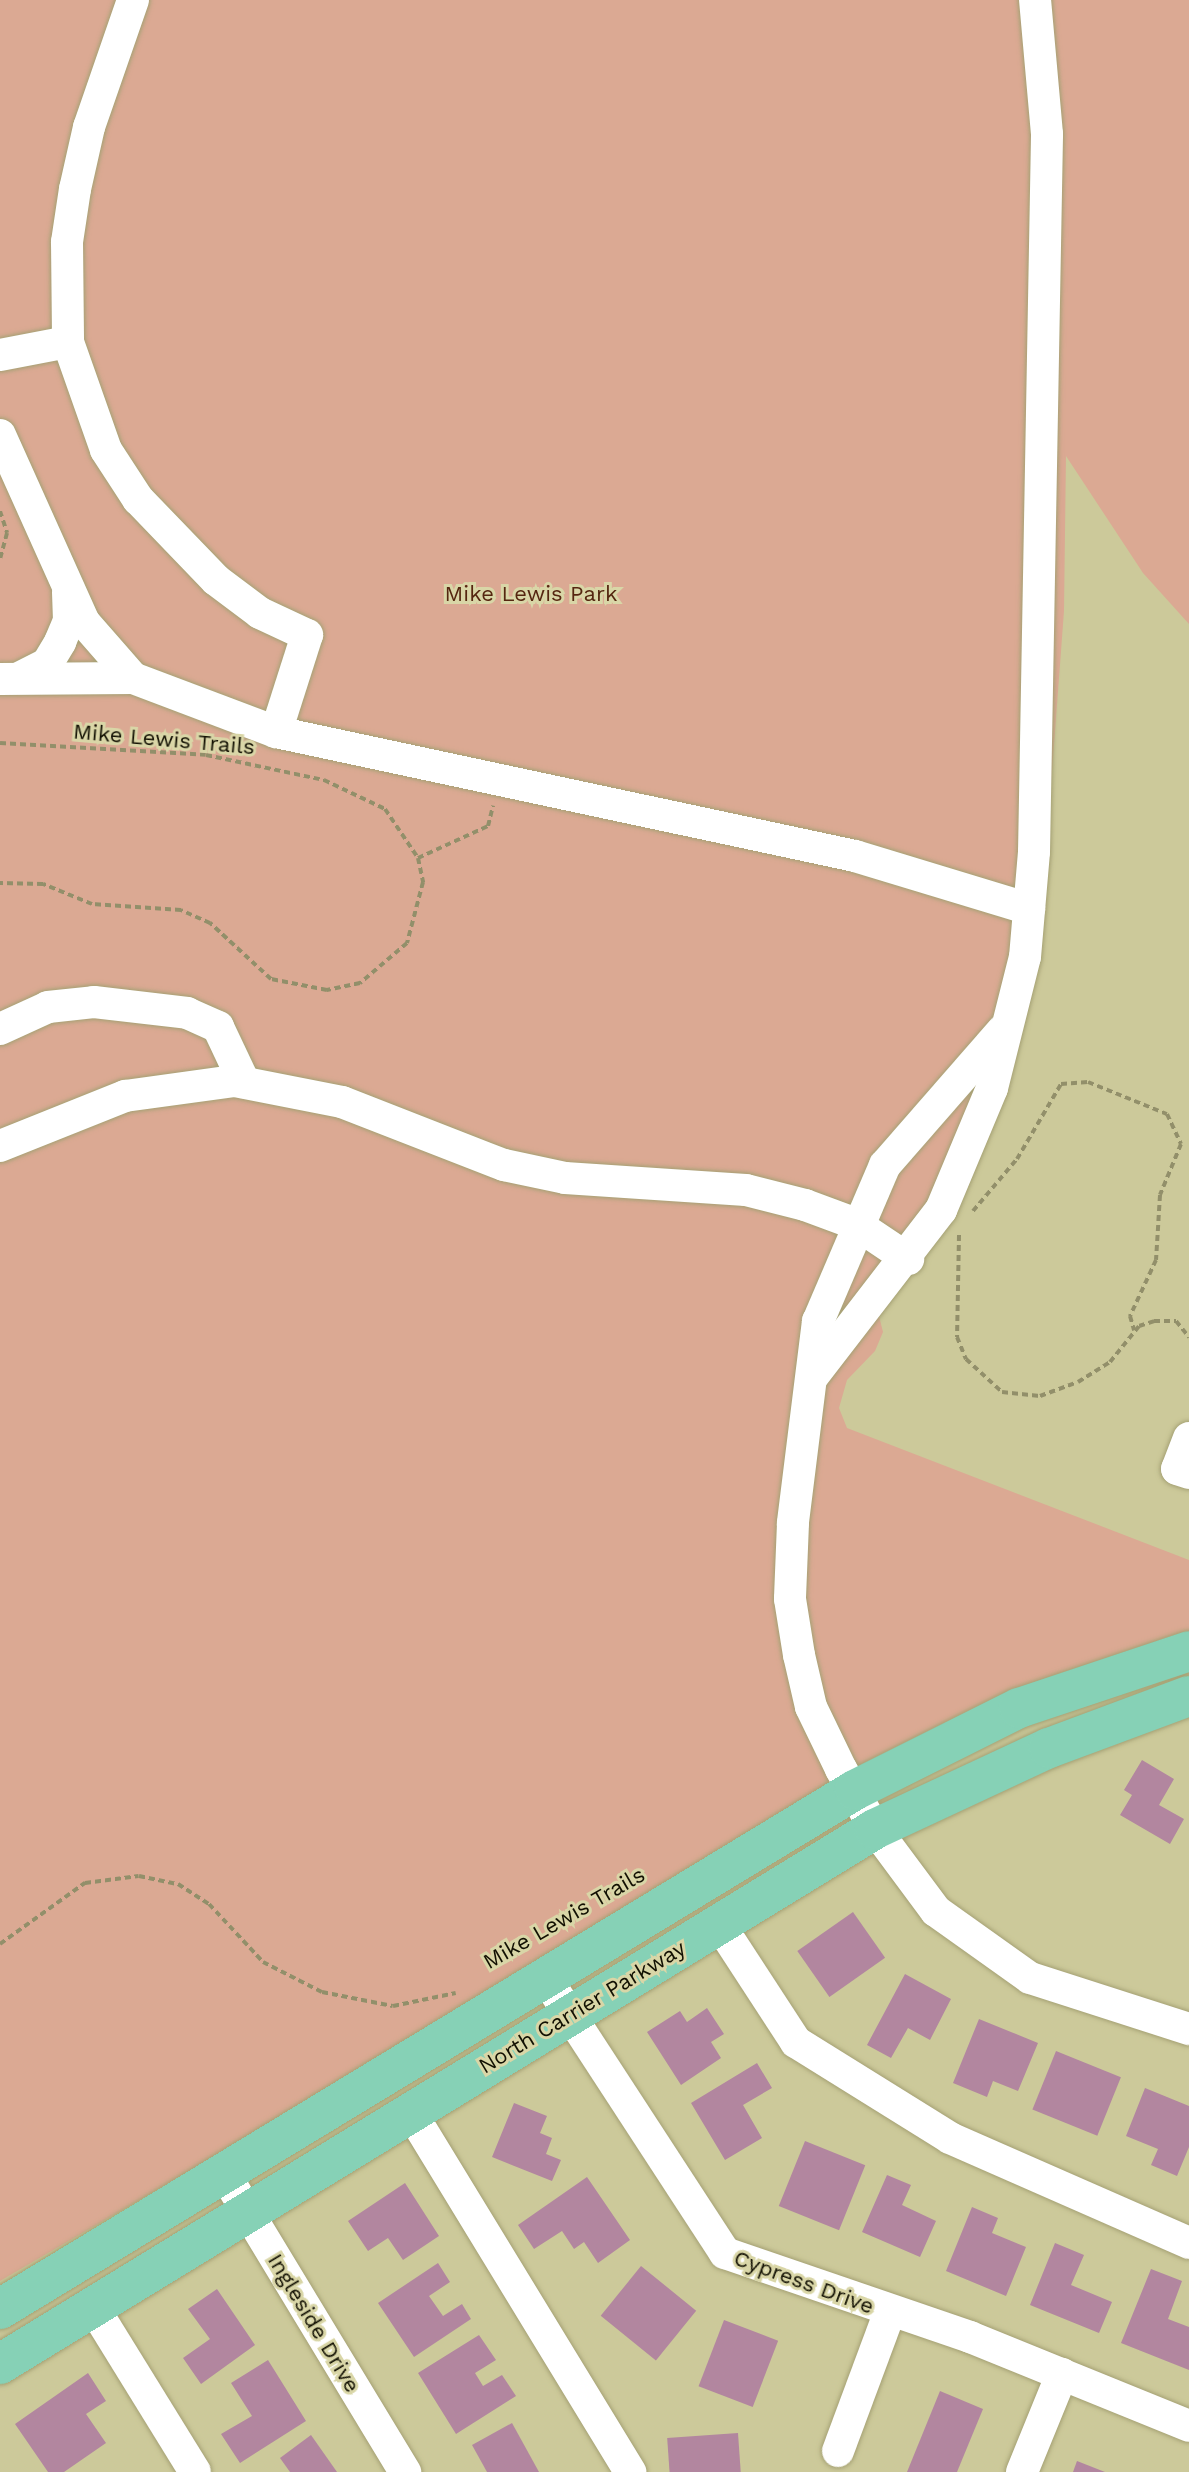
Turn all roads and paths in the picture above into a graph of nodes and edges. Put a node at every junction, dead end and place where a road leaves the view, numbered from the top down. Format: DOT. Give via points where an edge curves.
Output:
graph roads {
  1 [pos="133,0"];
  2 [pos="1035,0"];
  3 [pos="68,342"];
  4 [pos="0,355"];
  5 [pos="0,435"];
  6 [pos="0,511"];
  7 [pos="0,559"];
  8 [pos="68,592"];
  9 [pos="9,678"];
  10 [pos="133,678"];
  11 [pos="276,732"];
  12 [pos="0,743"];
  13 [pos="499,780"];
  14 [pos="418,858"];
  15 [pos="0,883"];
  16 [pos="1029,909"];
  17 [pos="1005,1028"];
  18 [pos="0,1029"];
  19 [pos="244,1082"];
  20 [pos="0,1146"];
  21 [pos="968,1219"];
  22 [pos="856,1224"];
  23 [pos="961,1229"];
  24 [pos="908,1259"];
  25 [pos="1134,1330"];
  26 [pos="1189,1337"];
  27 [pos="813,1376"];
  28 [pos="1189,1438"];
  29 [pos="1189,1473"];
  30 [pos="1189,1651"];
  31 [pos="1189,1696"];
  32 [pos="855,1790"];
  33 [pos="875,1829"];
  34 [pos="719,1924"];
  35 [pos="0,1944"];
  36 [pos="547,1980"];
  37 [pos="466,1990"];
  38 [pos="570,2014"];
  39 [pos="1189,2029"];
  40 [pos="410,2111"];
  41 [pos="224,2173"];
  42 [pos="249,2216"];
  43 [pos="1189,2243"];
  44 [pos="0,2309"];
  45 [pos="95,2310"];
  46 [pos="889,2314"];
  47 [pos="0,2364"];
  48 [pos="1062,2374"];
  49 [pos="1189,2426"];
  50 [pos="838,2451"];
  51 [pos="195,2472"];
  52 [pos="405,2472"];
  53 [pos="630,2472"];
  54 [pos="1022,2472"];
  1 -- 3 [label="street" via="89,127 75,189 67,242"];
  2 -- 16 [label="street" via="1047,134"];
  3 -- 4 [label="street"];
  3 -- 11 [label="street" via="106,450 146,509 216,580 260,613 307,635"];
  5 -- 8 [label="street"];
  6 -- 7 [label="path" via="7,533"];
  8 -- 9 [label="street" via="69,621 47,664"];
  8 -- 10 [label="street" via="84,622"];
  9 -- 10 [label="street"];
  10 -- 11 [label="street"];
  11 -- 13 [label="street"];
  12 -- 14 [label="path, Mike Lewis Trails" via="191,753 294,771 359,793 385,809"];
  13 -- 14 [label="path" via="488,826"];
  13 -- 16 [label="street" via="855,856"];
  14 -- 15 [label="path" via="420,912 407,943 360,983 327,990 271,979 210,923 181,910 92,904 43,884"];
  16 -- 17 [label="street" via="1025,957"];
  17 -- 22 [label="street" via="885,1165"];
  17 -- 24 [label="street" via="969,1151 941,1210"];
  18 -- 19 [label="street" via="48,1007 94,1002 187,1013 218,1027"];
  19 -- 20 [label="street" via="125,1096"];
  19 -- 22 [label="street" via="342,1102 504,1165 565,1178 746,1190"];
  21 -- 25 [label="path" via="1017,1159 1061,1084 1100,1085 1167,1114 1181,1144 1160,1195 1156,1260 1130,1316"];
  22 -- 24 [label="street"];
  22 -- 27 [label="street" via="818,1321"];
  23 -- 25 [label="path" via="953,1263 957,1337 966,1359 1002,1392 1040,1396 1078,1382 1110,1362"];
  24 -- 27 [label="street"];
  25 -- 26 [label="path" via="1176,1321"];
  27 -- 32 [label="street" via="799,1445 790,1599 811,1707"];
  28 -- 29 [label="street" via="1177,1469"];
  30 -- 32 [label="main road, North Carrier Parkway" via="1019,1708"];
  31 -- 33 [label="main road, North Carrier Parkway" via="1049,1748"];
  32 -- 33 [label="street"];
  32 -- 36 [label="main road, North Carrier Parkway"];
  33 -- 34 [label="main road, North Carrier Parkway"];
  33 -- 39 [label="street" via="936,1911 1030,1978"];
  34 -- 38 [label="main road, North Carrier Parkway"];
  34 -- 43 [label="street" via="796,2042 950,2138"];
  35 -- 37 [label="path, Mike Lewis Trails" via="85,1883 139,1876 178,1884 209,1904 263,1962 322,1992 393,2006"];
  36 -- 38 [label="street, Cypress Drive"];
  36 -- 41 [label="main road, North Carrier Parkway"];
  38 -- 40 [label="main road, North Carrier Parkway"];
  38 -- 46 [label="street, Cypress Drive" via="691,2209 725,2253"];
  40 -- 42 [label="main road, North Carrier Parkway"];
  40 -- 53 [label="street"];
  41 -- 42 [label="street, Ingleside Drive"];
  41 -- 44 [label="main road, North Carrier Parkway"];
  42 -- 45 [label="main road, North Carrier Parkway"];
  42 -- 52 [label="street, Ingleside Drive"];
  45 -- 47 [label="main road, North Carrier Parkway"];
  45 -- 51 [label="street"];
  46 -- 48 [label="street, Cypress Drive"];
  46 -- 50 [label="street"];
  48 -- 49 [label="street, Cypress Drive"];
  48 -- 54 [label="street"];
}
